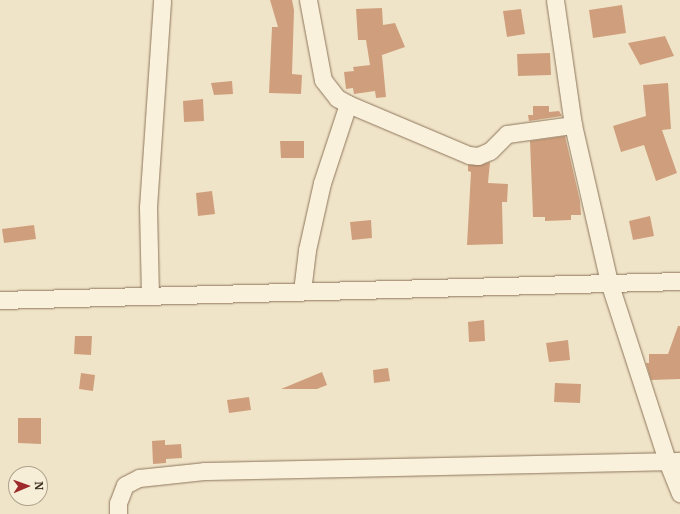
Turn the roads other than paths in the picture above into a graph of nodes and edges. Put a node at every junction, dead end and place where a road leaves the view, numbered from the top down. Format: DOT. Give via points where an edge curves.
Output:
graph roads {
  1 [pos="162,0"];
  2 [pos="308,0"];
  3 [pos="555,0"];
  4 [pos="348,104"];
  5 [pos="573,125"];
  6 [pos="680,281"];
  7 [pos="609,282"];
  8 [pos="302,291"];
  9 [pos="150,296"];
  10 [pos="0,300"];
  11 [pos="673,461"];
  12 [pos="680,494"];
  13 [pos="118,514"];
  1 -- 9 [label="street" via="148,207"];
  2 -- 4 [label="street" via="323,80 328,89"];
  3 -- 5 [label="street"];
  4 -- 5 [label="street" via="469,155 478,156 490,151 507,134"];
  4 -- 8 [label="street" via="322,183 307,250"];
  5 -- 7 [label="street"];
  6 -- 7 [label="street"];
  7 -- 8 [label="street"];
  7 -- 11 [label="street"];
  8 -- 9 [label="street"];
  9 -- 10 [label="street"];
  11 -- 12 [label="street"];
  11 -- 13 [label="street" via="197,472 139,478 125,485 118,503"];
}
